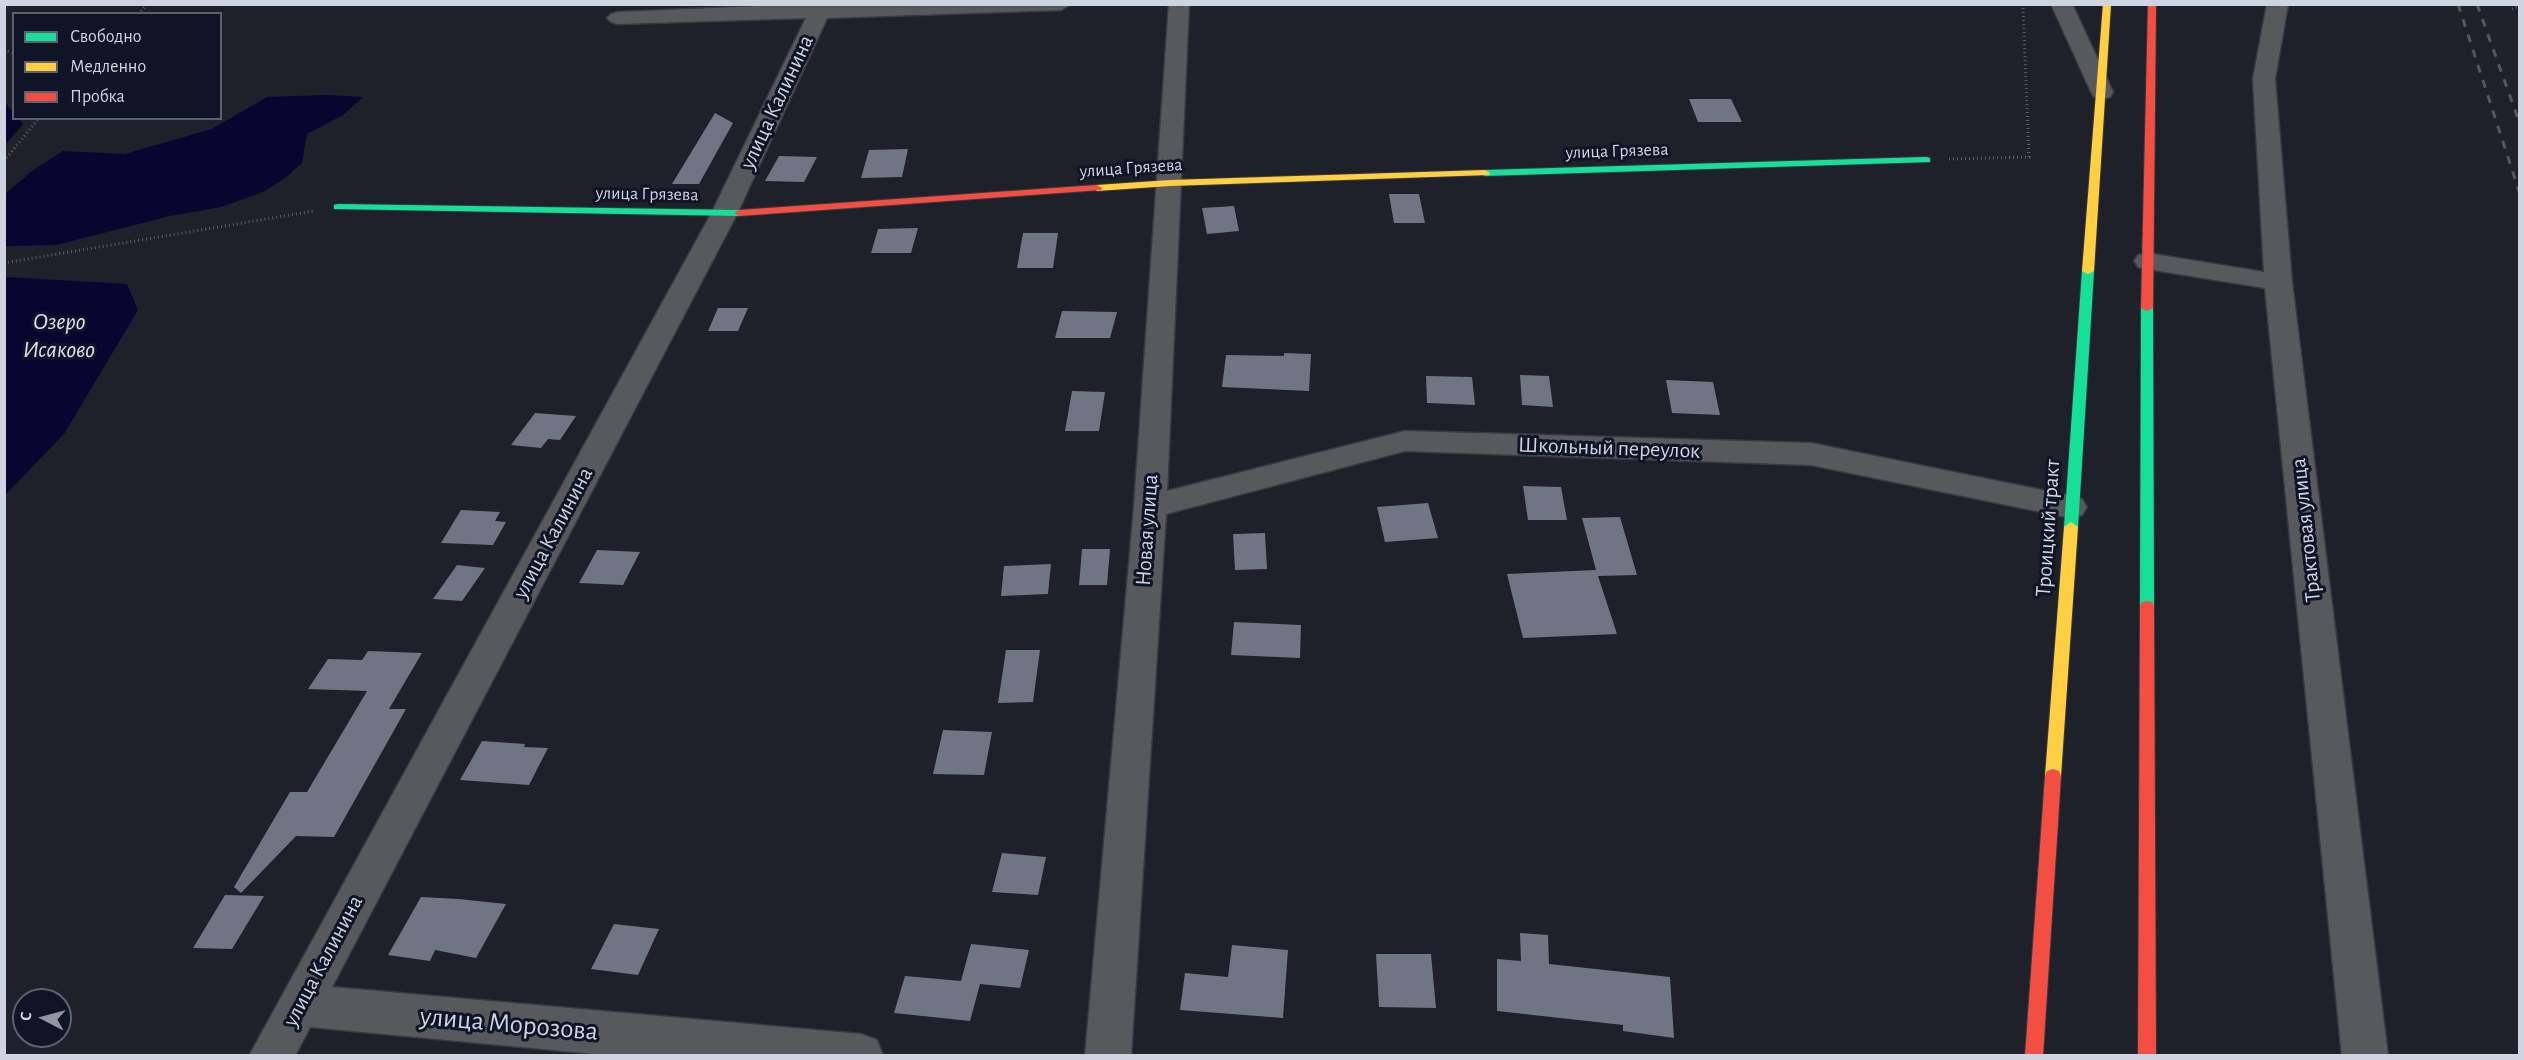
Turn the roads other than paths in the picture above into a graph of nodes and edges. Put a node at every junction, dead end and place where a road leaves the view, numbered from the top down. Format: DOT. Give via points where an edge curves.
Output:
graph roads {
  1 [pos="1061,4"];
  2 [pos="1179,4"];
  3 [pos="2061,4"];
  4 [pos="2107,4"];
  5 [pos="2152,4"];
  6 [pos="2278,4"];
  7 [pos="821,9"];
  8 [pos="618,18"];
  9 [pos="2102,92"];
  10 [pos="1926,160"];
  11 [pos="1170,183"];
  12 [pos="338,207"];
  13 [pos="724,214"];
  14 [pos="2147,261"];
  15 [pos="2278,282"];
  16 [pos="1150,507"];
  17 [pos="2071,507"];
  18 [pos="300,1005"];
  19 [pos="271,1056"];
  20 [pos="861,1056"];
  21 [pos="1108,1056"];
  22 [pos="2034,1056"];
  23 [pos="2147,1056"];
  24 [pos="2365,1056"];
  1 -- 7 [label="street"];
  2 -- 11 [label="street, Новая улица"];
  3 -- 9 [label="street"];
  4 -- 9 [label="main road, Троицкий тракт"];
  5 -- 14 [label="main road"];
  6 -- 15 [label="street, Трактовая улица" via="2264,79"];
  7 -- 8 [label="street"];
  7 -- 13 [label="street, улица Калинина"];
  9 -- 17 [label="main road, Троицкий тракт"];
  10 -- 11 [label="main road, улица Грязева"];
  11 -- 13 [label="main road, улица Грязева"];
  11 -- 16 [label="street, Новая улица"];
  12 -- 13 [label="main road, улица Грязева"];
  13 -- 18 [label="street, улица Калинина"];
  14 -- 15 [label="street"];
  14 -- 23 [label="main road"];
  15 -- 24 [label="street, Трактовая улица"];
  16 -- 17 [label="street, Школьный переулок" via="1405,441 1811,454"];
  16 -- 21 [label="street, Новая улица"];
  17 -- 22 [label="main road, Троицкий тракт"];
  18 -- 19 [label="street, улица Калинина"];
  18 -- 20 [label="street, улица Морозова"];
}
